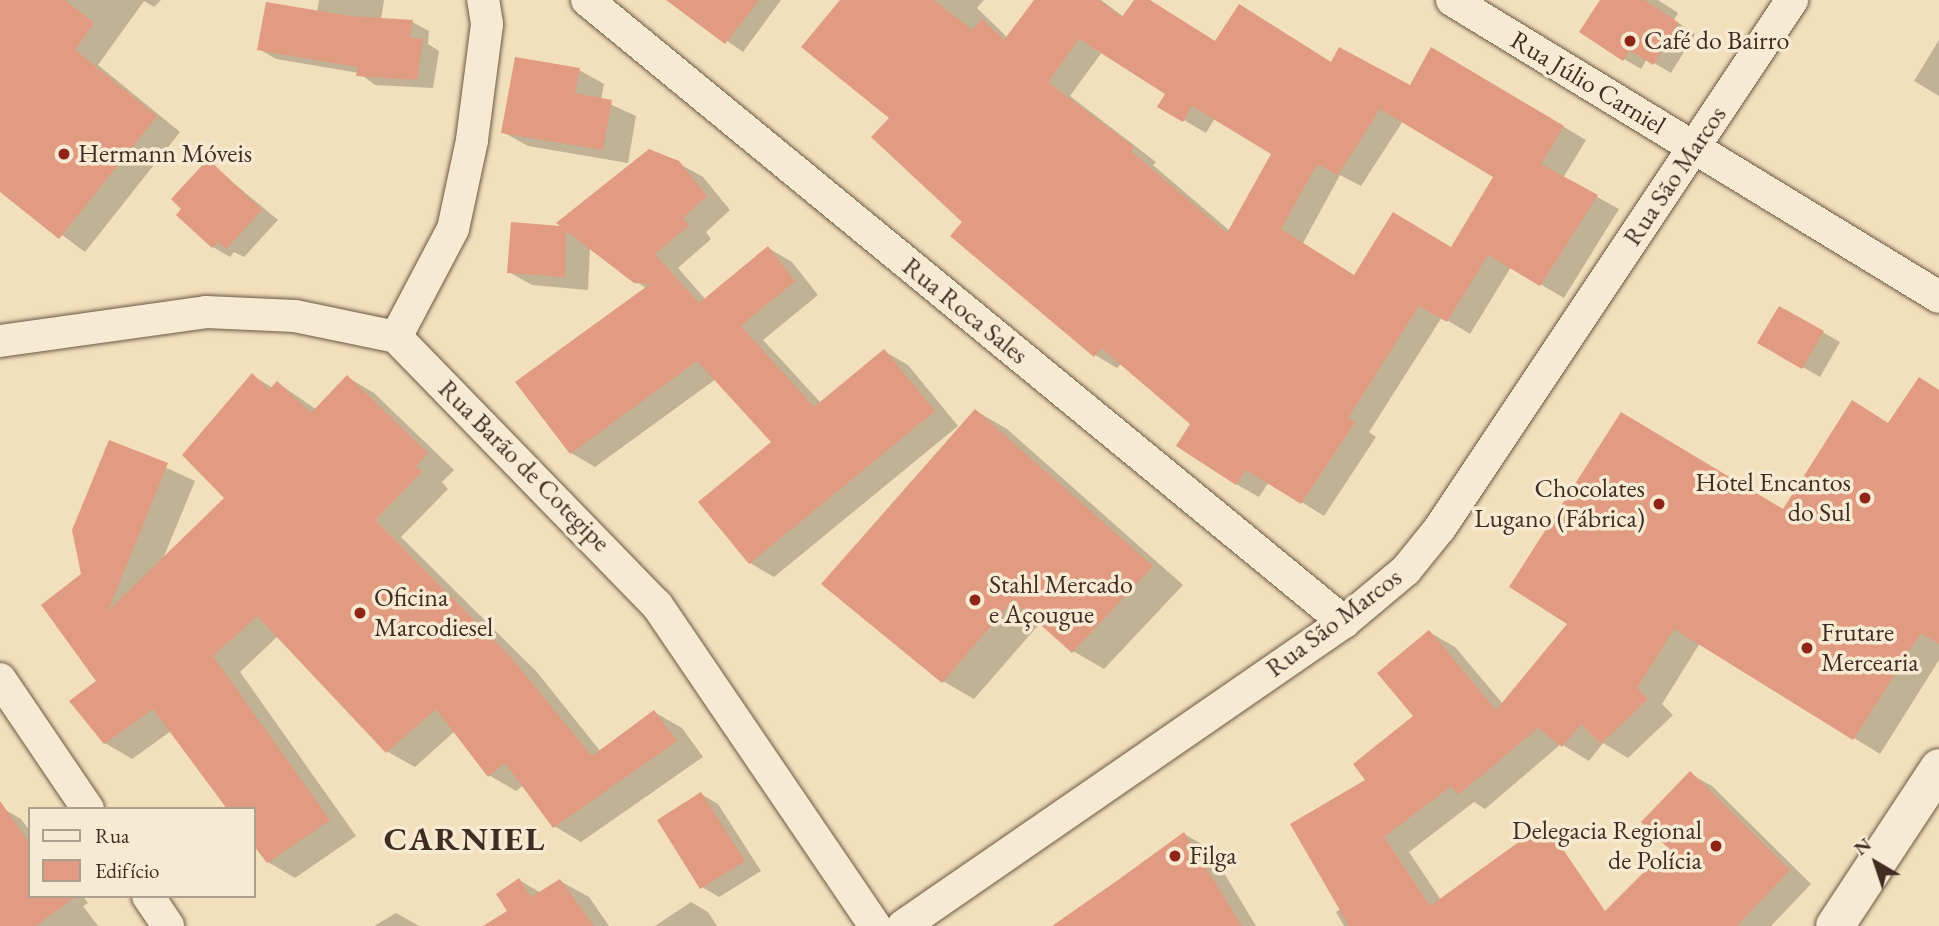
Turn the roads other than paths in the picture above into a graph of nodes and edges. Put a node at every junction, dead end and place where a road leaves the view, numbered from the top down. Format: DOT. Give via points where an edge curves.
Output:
graph roads {
  1 [pos="483,0"];
  2 [pos="587,0"];
  3 [pos="1452,0"];
  4 [pos="1792,0"];
  5 [pos="1695,148"];
  6 [pos="1939,297"];
  7 [pos="396,337"];
  8 [pos="0,341"];
  9 [pos="1344,622"];
  10 [pos="0,679"];
  11 [pos="1939,768"];
  12 [pos="87,807"];
  13 [pos="149,898"];
  14 [pos="168,926"];
  15 [pos="875,926"];
  16 [pos="903,926"];
  17 [pos="1835,926"];
  1 -- 7 [label="street" via="487,24 472,140 453,229"];
  2 -- 9 [label="street, Rua Roca Sales"];
  3 -- 5 [label="street, Rua Júlio Carniel"];
  4 -- 5 [label="street, Rua São Marcos"];
  5 -- 6 [label="street, Rua Júlio Carniel"];
  5 -- 9 [label="street, Rua São Marcos" via="1440,528 1406,570"];
  7 -- 8 [label="street" via="295,316 206,312"];
  7 -- 15 [label="street, Rua Barão de Cotegipe" via="657,605"];
  9 -- 16 [label="street, Rua São Marcos"];
  10 -- 12 [label="street"];
  11 -- 17 [label="street"];
  13 -- 14 [label="street"];
}
